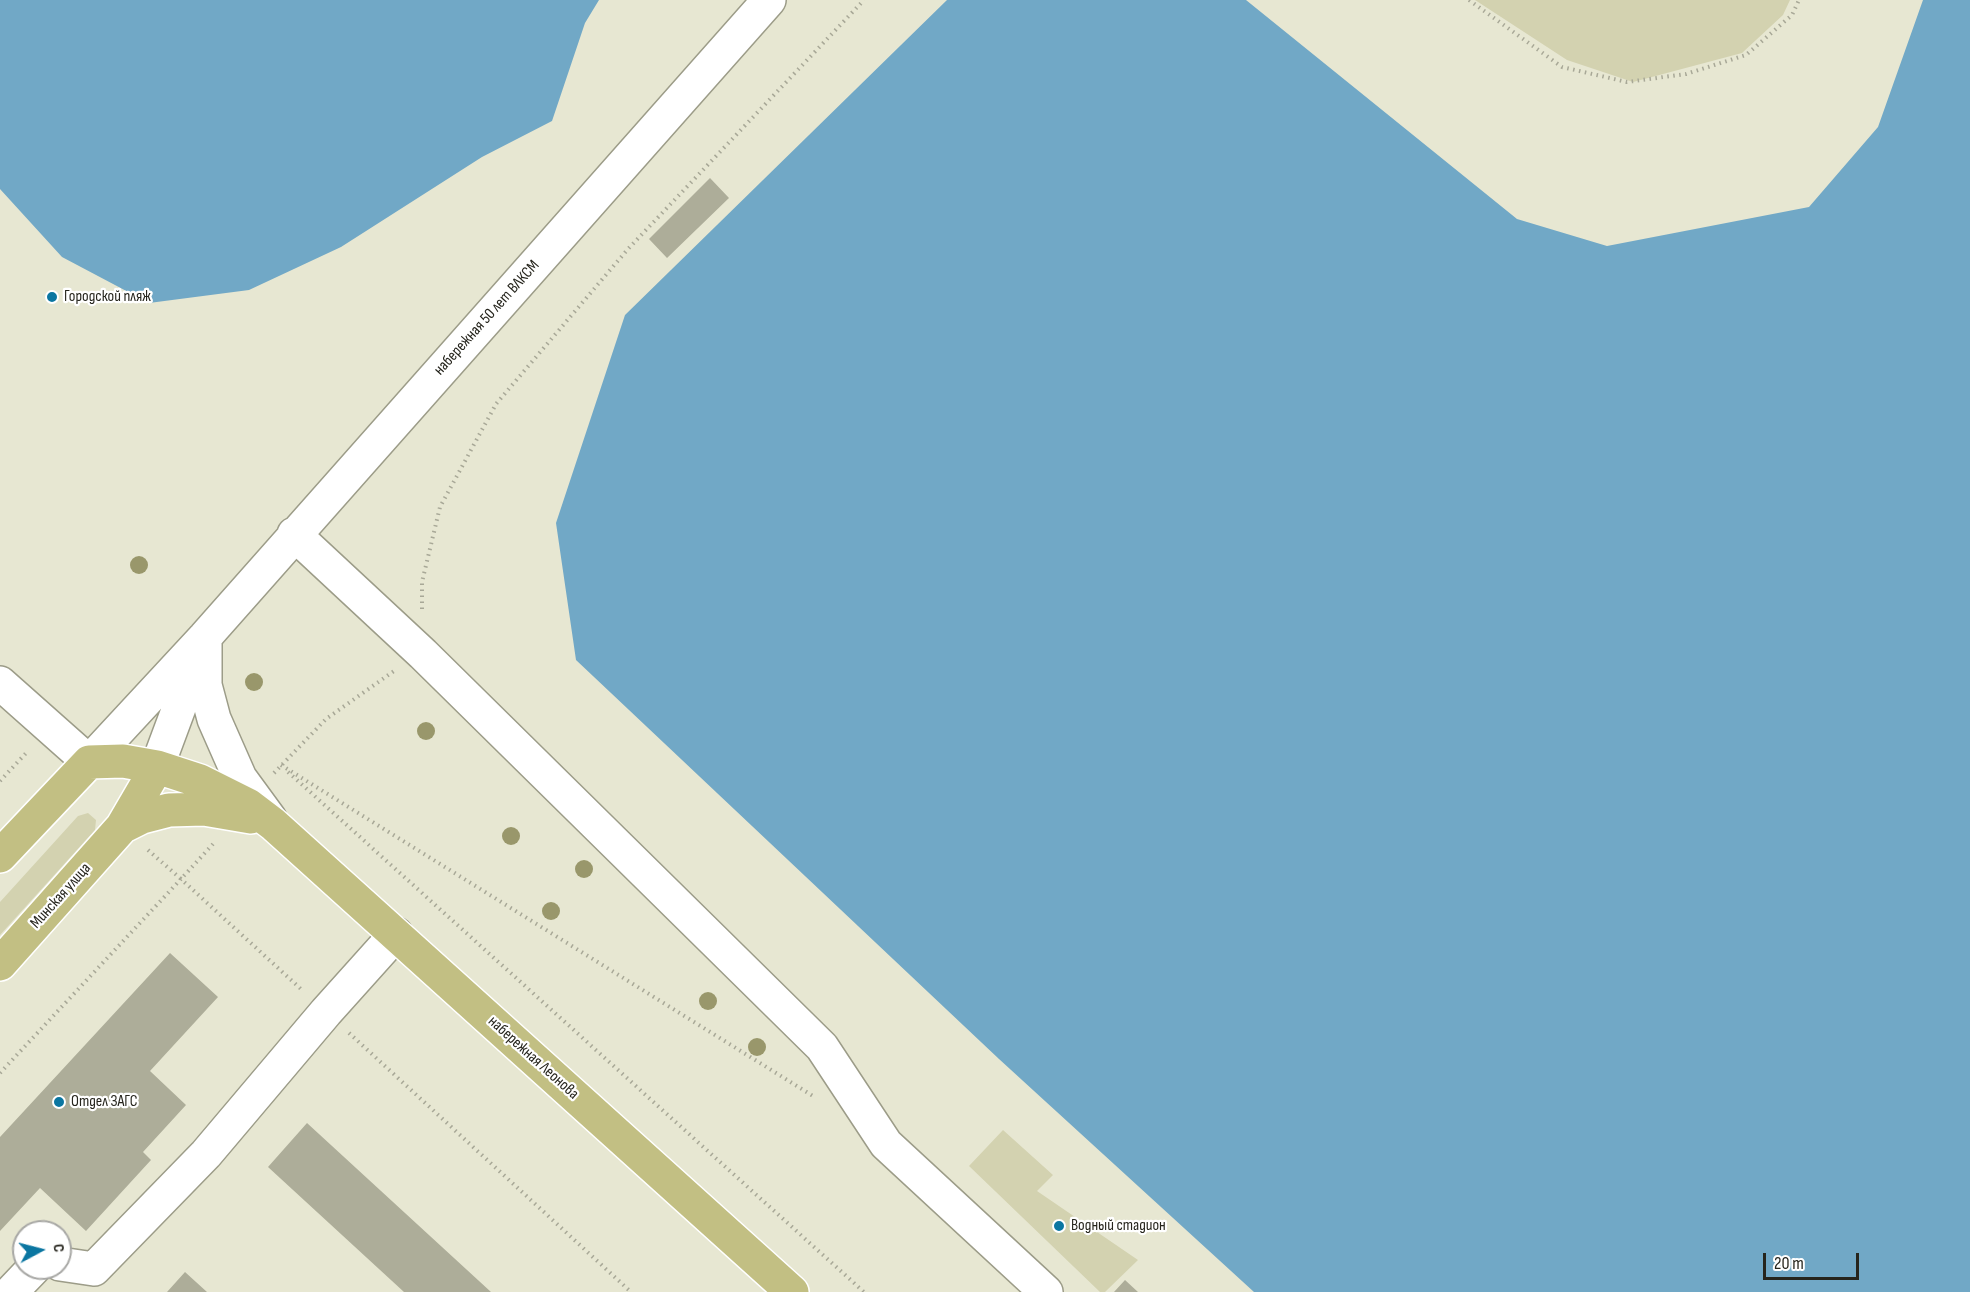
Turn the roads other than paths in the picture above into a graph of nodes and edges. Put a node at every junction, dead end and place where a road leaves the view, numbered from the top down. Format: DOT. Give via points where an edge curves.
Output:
graph roads {
  1 [pos="769,0"];
  2 [pos="294,534"];
  3 [pos="205,637"];
  4 [pos="0,683"];
  5 [pos="157,767"];
  6 [pos="79,771"];
  7 [pos="273,824"];
  8 [pos="122,827"];
  9 [pos="0,856"];
  10 [pos="396,934"];
  11 [pos="0,964"];
  12 [pos="72,1266"];
  13 [pos="22,1280"];
  14 [pos="11,1292"];
  15 [pos="792,1292"];
  16 [pos="1046,1292"];
  1 -- 2 [label="street, набережная 50 лет ВЛКСМ"];
  2 -- 3 [label="street, набережная 50 лет ВЛКСМ"];
  2 -- 16 [label="street" via="423,654 822,1047 886,1144"];
  3 -- 5 [label="street"];
  3 -- 6 [label="street"];
  3 -- 7 [label="street" via="205,685 214,719 240,778"];
  4 -- 6 [label="street"];
  5 -- 6 [label="main road, набережная Леонова" via="123,761"];
  5 -- 7 [label="main road, набережная Леонова" via="200,781 248,805"];
  5 -- 8 [label="main road"];
  6 -- 9 [label="main road"];
  7 -- 8 [label="main road" via="204,809 169,810"];
  7 -- 10 [label="main road, набережная Леонова"];
  8 -- 11 [label="main road, Минская улица"];
  10 -- 12 [label="street" via="206,1154 94,1269"];
  10 -- 15 [label="main road, набережная Леонова"];
  13 -- 14 [label="street"];
}
